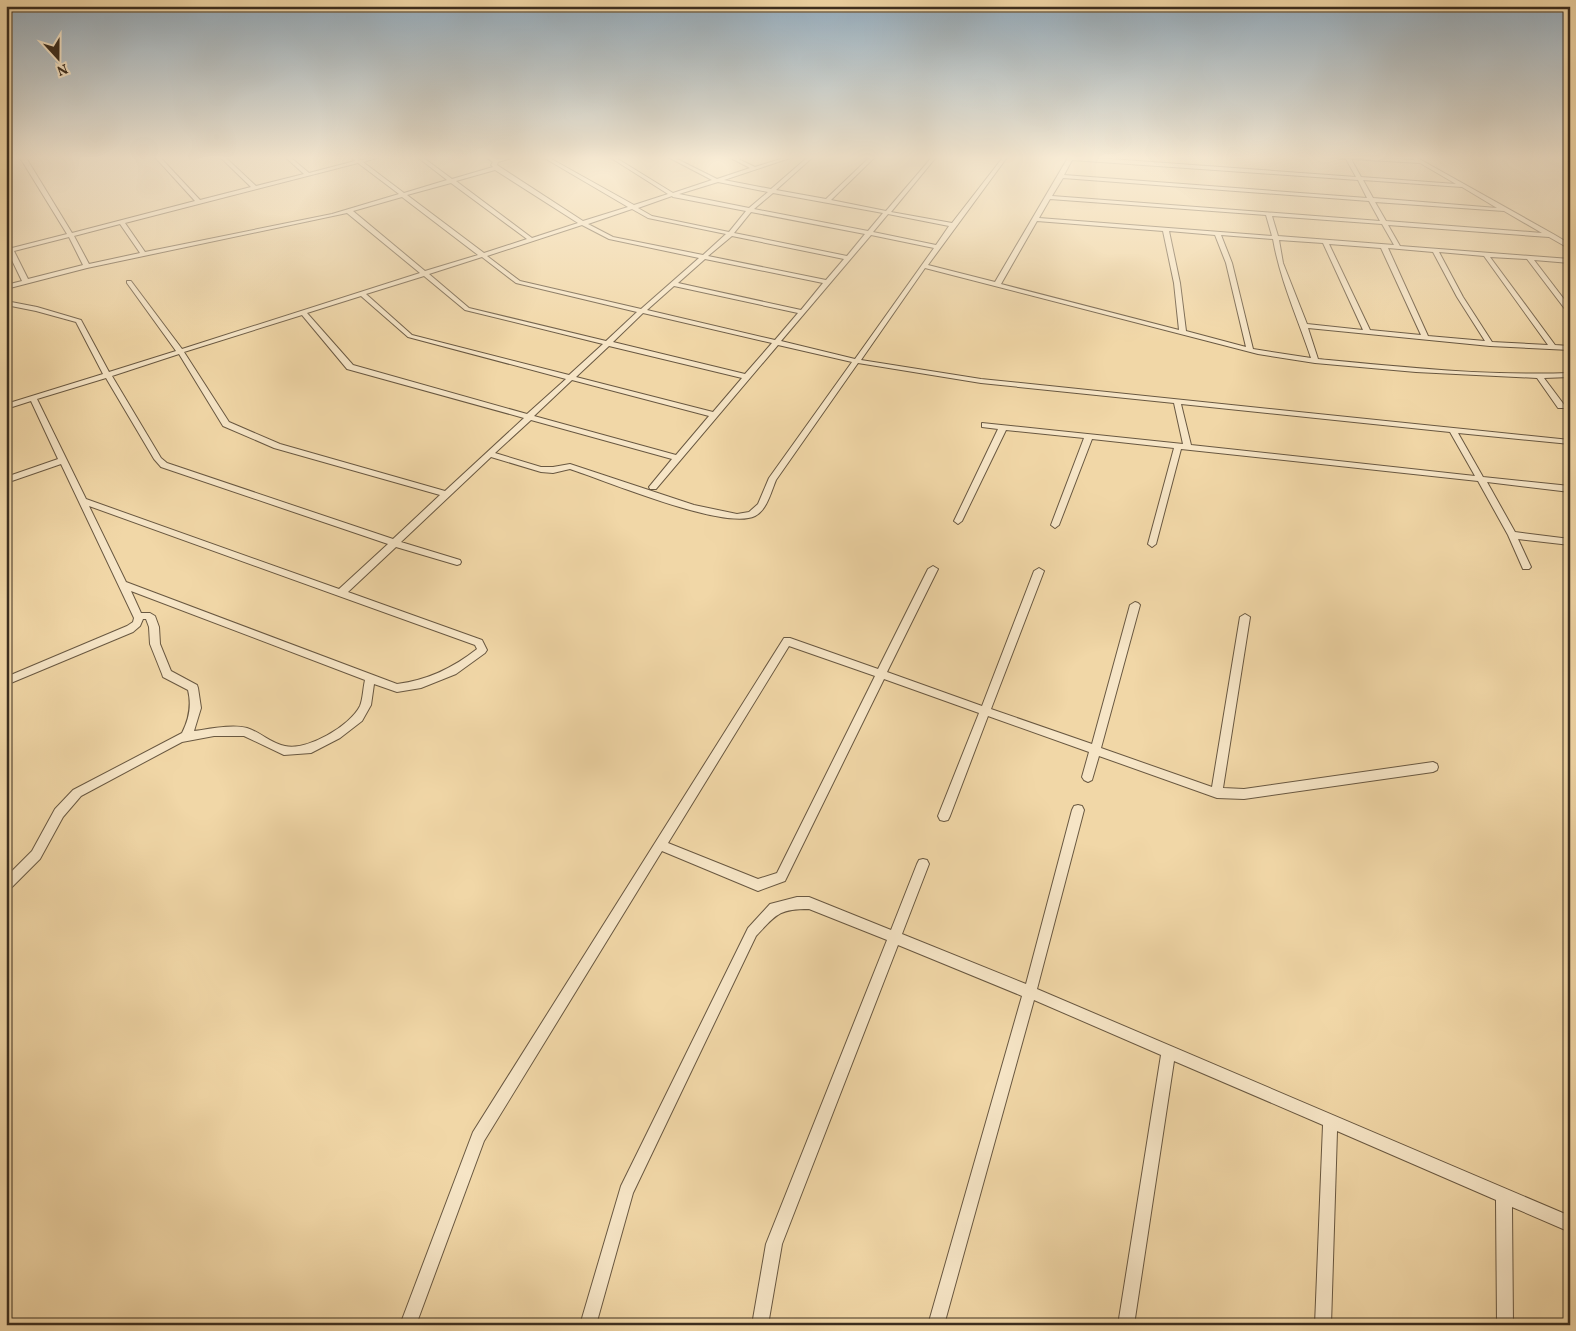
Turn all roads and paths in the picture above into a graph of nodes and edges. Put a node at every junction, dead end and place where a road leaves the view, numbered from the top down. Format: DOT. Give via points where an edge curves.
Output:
graph roads {
  1 [pos="60,218"];
  2 [pos="133,218"];
  3 [pos="314,218"];
  4 [pos="357,218"];
  5 [pos="434,218"];
  6 [pos="502,218"];
  7 [pos="575,218"];
  8 [pos="598,218"];
  9 [pos="656,218"];
  10 [pos="743,218"];
  11 [pos="786,218"];
  12 [pos="882,218"];
  13 [pos="915,218"];
  14 [pos="958,218"];
  15 [pos="1269,218"];
  16 [pos="1321,218"];
  17 [pos="1380,218"];
  18 [pos="1521,218"];
  19 [pos="1035,219"];
  20 [pos="121,221"];
  21 [pos="582,223"];
  22 [pos="1383,223"];
  23 [pos="953,225"];
  24 [pos="1166,230"];
  25 [pos="70,234"];
  26 [pos="730,234"];
  27 [pos="868,234"];
  28 [pos="1218,234"];
  29 [pos="1553,236"];
  30 [pos="1276,238"];
  31 [pos="530,239"];
  32 [pos="6,241"];
  33 [pos="1325,242"];
  34 [pos="939,246"];
  35 [pos="1384,247"];
  36 [pos="1570,247"];
  37 [pos="1398,248"];
  38 [pos="8,250"];
  39 [pos="1435,251"];
  40 [pos="143,253"];
  41 [pos="482,255"];
  42 [pos="1487,256"];
  43 [pos="704,257"];
  44 [pos="848,258"];
  45 [pos="1530,259"];
  46 [pos="1570,261"];
  47 [pos="87,266"];
  48 [pos="924,266"];
  49 [pos="423,274"];
  50 [pos="26,282"];
  51 [pos="129,282"];
  52 [pos="827,282"];
  53 [pos="673,284"];
  54 [pos="997,285"];
  55 [pos="6,287"];
  56 [pos="361,293"];
  57 [pos="6,303"];
  58 [pos="642,311"];
  59 [pos="303,312"];
  60 [pos="802,312"];
  61 [pos="1570,312"];
  62 [pos="1304,326"];
  63 [pos="1367,331"];
  64 [pos="1183,332"];
  65 [pos="1425,337"];
  66 [pos="776,342"];
  67 [pos="607,344"];
  68 [pos="1490,344"];
  69 [pos="1552,347"];
  70 [pos="1570,348"];
  71 [pos="1250,350"];
  72 [pos="180,351"];
  73 [pos="856,361"];
  74 [pos="1315,361"];
  75 [pos="107,374"];
  76 [pos="1570,375"];
  77 [pos="1539,376"];
  78 [pos="746,377"];
  79 [pos="570,378"];
  80 [pos="33,398"];
  81 [pos="1178,401"];
  82 [pos="1561,406"];
  83 [pos="6,407"];
  84 [pos="714,415"];
  85 [pos="529,417"];
  86 [pos="984,425"];
  87 [pos="1003,427"];
  88 [pos="1453,430"];
  89 [pos="1089,436"];
  90 [pos="1570,442"];
  91 [pos="1178,446"];
  92 [pos="1188,447"];
  93 [pos="489,454"];
  94 [pos="677,458"];
  95 [pos="64,460"];
  96 [pos="1481,479"];
  97 [pos="6,480"];
  98 [pos="653,487"];
  99 [pos="1570,489"];
  100 [pos="446,494"];
  101 [pos="83,501"];
  102 [pos="958,521"];
  103 [pos="1055,525"];
  104 [pos="1512,535"];
  105 [pos="1570,542"];
  106 [pos="394,543"];
  107 [pos="1152,544"];
  108 [pos="457,562"];
  109 [pos="1526,567"];
  110 [pos="933,569"];
  111 [pos="1039,571"];
  112 [pos="124,585"];
  113 [pos="341,593"];
  114 [pos="1135,605"];
  115 [pos="138,616"];
  116 [pos="1245,616"];
  117 [pos="881,674"];
  118 [pos="370,678"];
  119 [pos="6,681"];
  120 [pos="985,711"];
  121 [pos="185,738"];
  122 [pos="1095,750"];
  123 [pos="1433,767"];
  124 [pos="1088,777"];
  125 [pos="1216,793"];
  126 [pos="1078,810"];
  127 [pos="944,816"];
  128 [pos="660,845"];
  129 [pos="923,864"];
  130 [pos="6,885"];
  131 [pos="895,936"];
  132 [pos="1030,992"];
  133 [pos="1168,1052"];
  134 [pos="1330,1122"];
  135 [pos="1504,1196"];
  136 [pos="1570,1224"];
  137 [pos="408,1325"];
  138 [pos="588,1325"];
  139 [pos="760,1325"];
  140 [pos="936,1325"];
  141 [pos="1126,1325"];
  142 [pos="1323,1325"];
  143 [pos="1505,1325"];
  1 -- 25 [label="street"];
  2 -- 20 [label="street"];
  3 -- 40 [label="street"];
  4 -- 49 [label="street"];
  5 -- 41 [label="street"];
  6 -- 31 [label="street"];
  7 -- 21 [label="street"];
  8 -- 21 [label="street"];
  9 -- 26 [label="street"];
  10 -- 26 [label="street"];
  11 -- 27 [label="street"];
  12 -- 27 [label="street"];
  13 -- 23 [label="street"];
  14 -- 23 [label="street"];
  15 -- 30 [label="street"];
  16 -- 22 [label="street"];
  17 -- 22 [label="street"];
  18 -- 29 [label="street"];
  19 -- 24 [label="street"];
  19 -- 54 [label="street"];
  20 -- 25 [label="street"];
  20 -- 40 [label="street"];
  21 -- 31 [label="street"];
  21 -- 43 [label="street" via="611,238"];
  22 -- 29 [label="street"];
  22 -- 37 [label="street"];
  23 -- 34 [label="street"];
  24 -- 28 [label="street"];
  24 -- 64 [label="street"];
  25 -- 38 [label="street"];
  25 -- 47 [label="street"];
  26 -- 43 [label="street"];
  26 -- 44 [label="street"];
  27 -- 34 [label="street"];
  27 -- 44 [label="street"];
  28 -- 30 [label="street"];
  28 -- 71 [label="street" via="1229,263"];
  29 -- 36 [label="street"];
  30 -- 33 [label="street"];
  30 -- 62 [label="street" via="1280,263"];
  31 -- 41 [label="street"];
  32 -- 38 [label="street"];
  33 -- 35 [label="street"];
  33 -- 63 [label="street"];
  34 -- 48 [label="street"];
  35 -- 37 [label="street"];
  35 -- 65 [label="street"];
  37 -- 39 [label="street"];
  38 -- 50 [label="street"];
  39 -- 42 [label="street"];
  39 -- 68 [label="street"];
  40 -- 47 [label="street"];
  41 -- 49 [label="street"];
  41 -- 58 [label="street" via="518,282"];
  42 -- 45 [label="street"];
  42 -- 69 [label="street"];
  43 -- 52 [label="street"];
  43 -- 53 [label="street"];
  44 -- 52 [label="street"];
  45 -- 46 [label="street"];
  45 -- 61 [label="street"];
  47 -- 50 [label="street"];
  48 -- 54 [label="street"];
  48 -- 73 [label="street"];
  49 -- 56 [label="street"];
  49 -- 67 [label="street" via="467,309"];
  50 -- 55 [label="street"];
  51 -- 72 [label="street"];
  52 -- 60 [label="street"];
  53 -- 58 [label="street"];
  53 -- 60 [label="street"];
  54 -- 64 [label="street"];
  56 -- 59 [label="street"];
  56 -- 79 [label="street" via="410,336"];
  57 -- 75 [label="street" via="79,321"];
  58 -- 66 [label="street"];
  58 -- 67 [label="street"];
  59 -- 72 [label="street"];
  59 -- 85 [label="street" via="350,367"];
  60 -- 66 [label="street"];
  62 -- 63 [label="street"];
  62 -- 74 [label="street"];
  63 -- 65 [label="street"];
  64 -- 71 [label="street"];
  65 -- 68 [label="street"];
  66 -- 73 [label="street"];
  66 -- 78 [label="street"];
  67 -- 78 [label="street"];
  67 -- 79 [label="street"];
  68 -- 69 [label="street"];
  69 -- 70 [label="street"];
  71 -- 74 [label="street"];
  72 -- 75 [label="street"];
  72 -- 100 [label="street" via="226,424 277,446"];
  73 -- 81 [label="street" via="982,381"];
  73 -- 93 [label="street" via="772,480 759,509 750,516 738,518 681,505 570,466 541,469"];
  74 -- 77 [label="street"];
  75 -- 80 [label="street"];
  75 -- 106 [label="street" via="164,465"];
  76 -- 77 [label="street"];
  77 -- 82 [label="street"];
  78 -- 84 [label="street"];
  79 -- 84 [label="street"];
  79 -- 85 [label="street"];
  80 -- 83 [label="street"];
  80 -- 95 [label="street"];
  81 -- 88 [label="street"];
  81 -- 92 [label="street"];
  84 -- 94 [label="street"];
  85 -- 93 [label="street"];
  85 -- 94 [label="street"];
  86 -- 87 [label="street"];
  87 -- 89 [label="street"];
  87 -- 102 [label="street"];
  88 -- 90 [label="street"];
  88 -- 96 [label="street"];
  89 -- 91 [label="street"];
  89 -- 103 [label="street"];
  91 -- 92 [label="street"];
  91 -- 107 [label="street"];
  92 -- 96 [label="street"];
  93 -- 100 [label="street"];
  94 -- 98 [label="street"];
  95 -- 97 [label="street"];
  95 -- 101 [label="street"];
  96 -- 99 [label="street"];
  96 -- 104 [label="street"];
  100 -- 106 [label="street"];
  101 -- 112 [label="street"];
  101 -- 113 [label="street"];
  104 -- 105 [label="street"];
  104 -- 109 [label="street"];
  106 -- 108 [label="street"];
  106 -- 113 [label="street"];
  110 -- 117 [label="street"];
  111 -- 120 [label="street"];
  112 -- 115 [label="street"];
  112 -- 118 [label="street"];
  113 -- 118 [label="street" via="479,643 482,650 466,664 434,681 413,687 397,688"];
  114 -- 122 [label="street"];
  115 -- 119 [label="street" via="137,624 130,629"];
  115 -- 121 [label="street" via="150,616 155,644 167,674 193,688 196,715"];
  116 -- 125 [label="street"];
  117 -- 120 [label="street"];
  117 -- 128 [label="street" via="787,641"];
  117 -- 128 [label="street" via="781,877 758,885"];
  118 -- 121 [label="street" via="366,705 358,718 336,735 307,750 284,752 245,732 214,732"];
  120 -- 122 [label="street"];
  120 -- 127 [label="street"];
  121 -- 130 [label="street" via="77,793 59,813 36,854"];
  122 -- 124 [label="street"];
  122 -- 125 [label="street"];
  123 -- 125 [label="street" via="1244,794"];
  126 -- 132 [label="street"];
  128 -- 137 [label="street" via="478,1137"];
  129 -- 131 [label="street"];
  131 -- 132 [label="street"];
  131 -- 138 [label="street" via="809,903 774,908 752,932 626,1191"];
  131 -- 139 [label="street" via="774,1244"];
  132 -- 133 [label="street"];
  132 -- 140 [label="street"];
  133 -- 134 [label="street"];
  133 -- 141 [label="street"];
  134 -- 135 [label="street"];
  134 -- 142 [label="street"];
  135 -- 136 [label="street"];
  135 -- 143 [label="street"];
}
